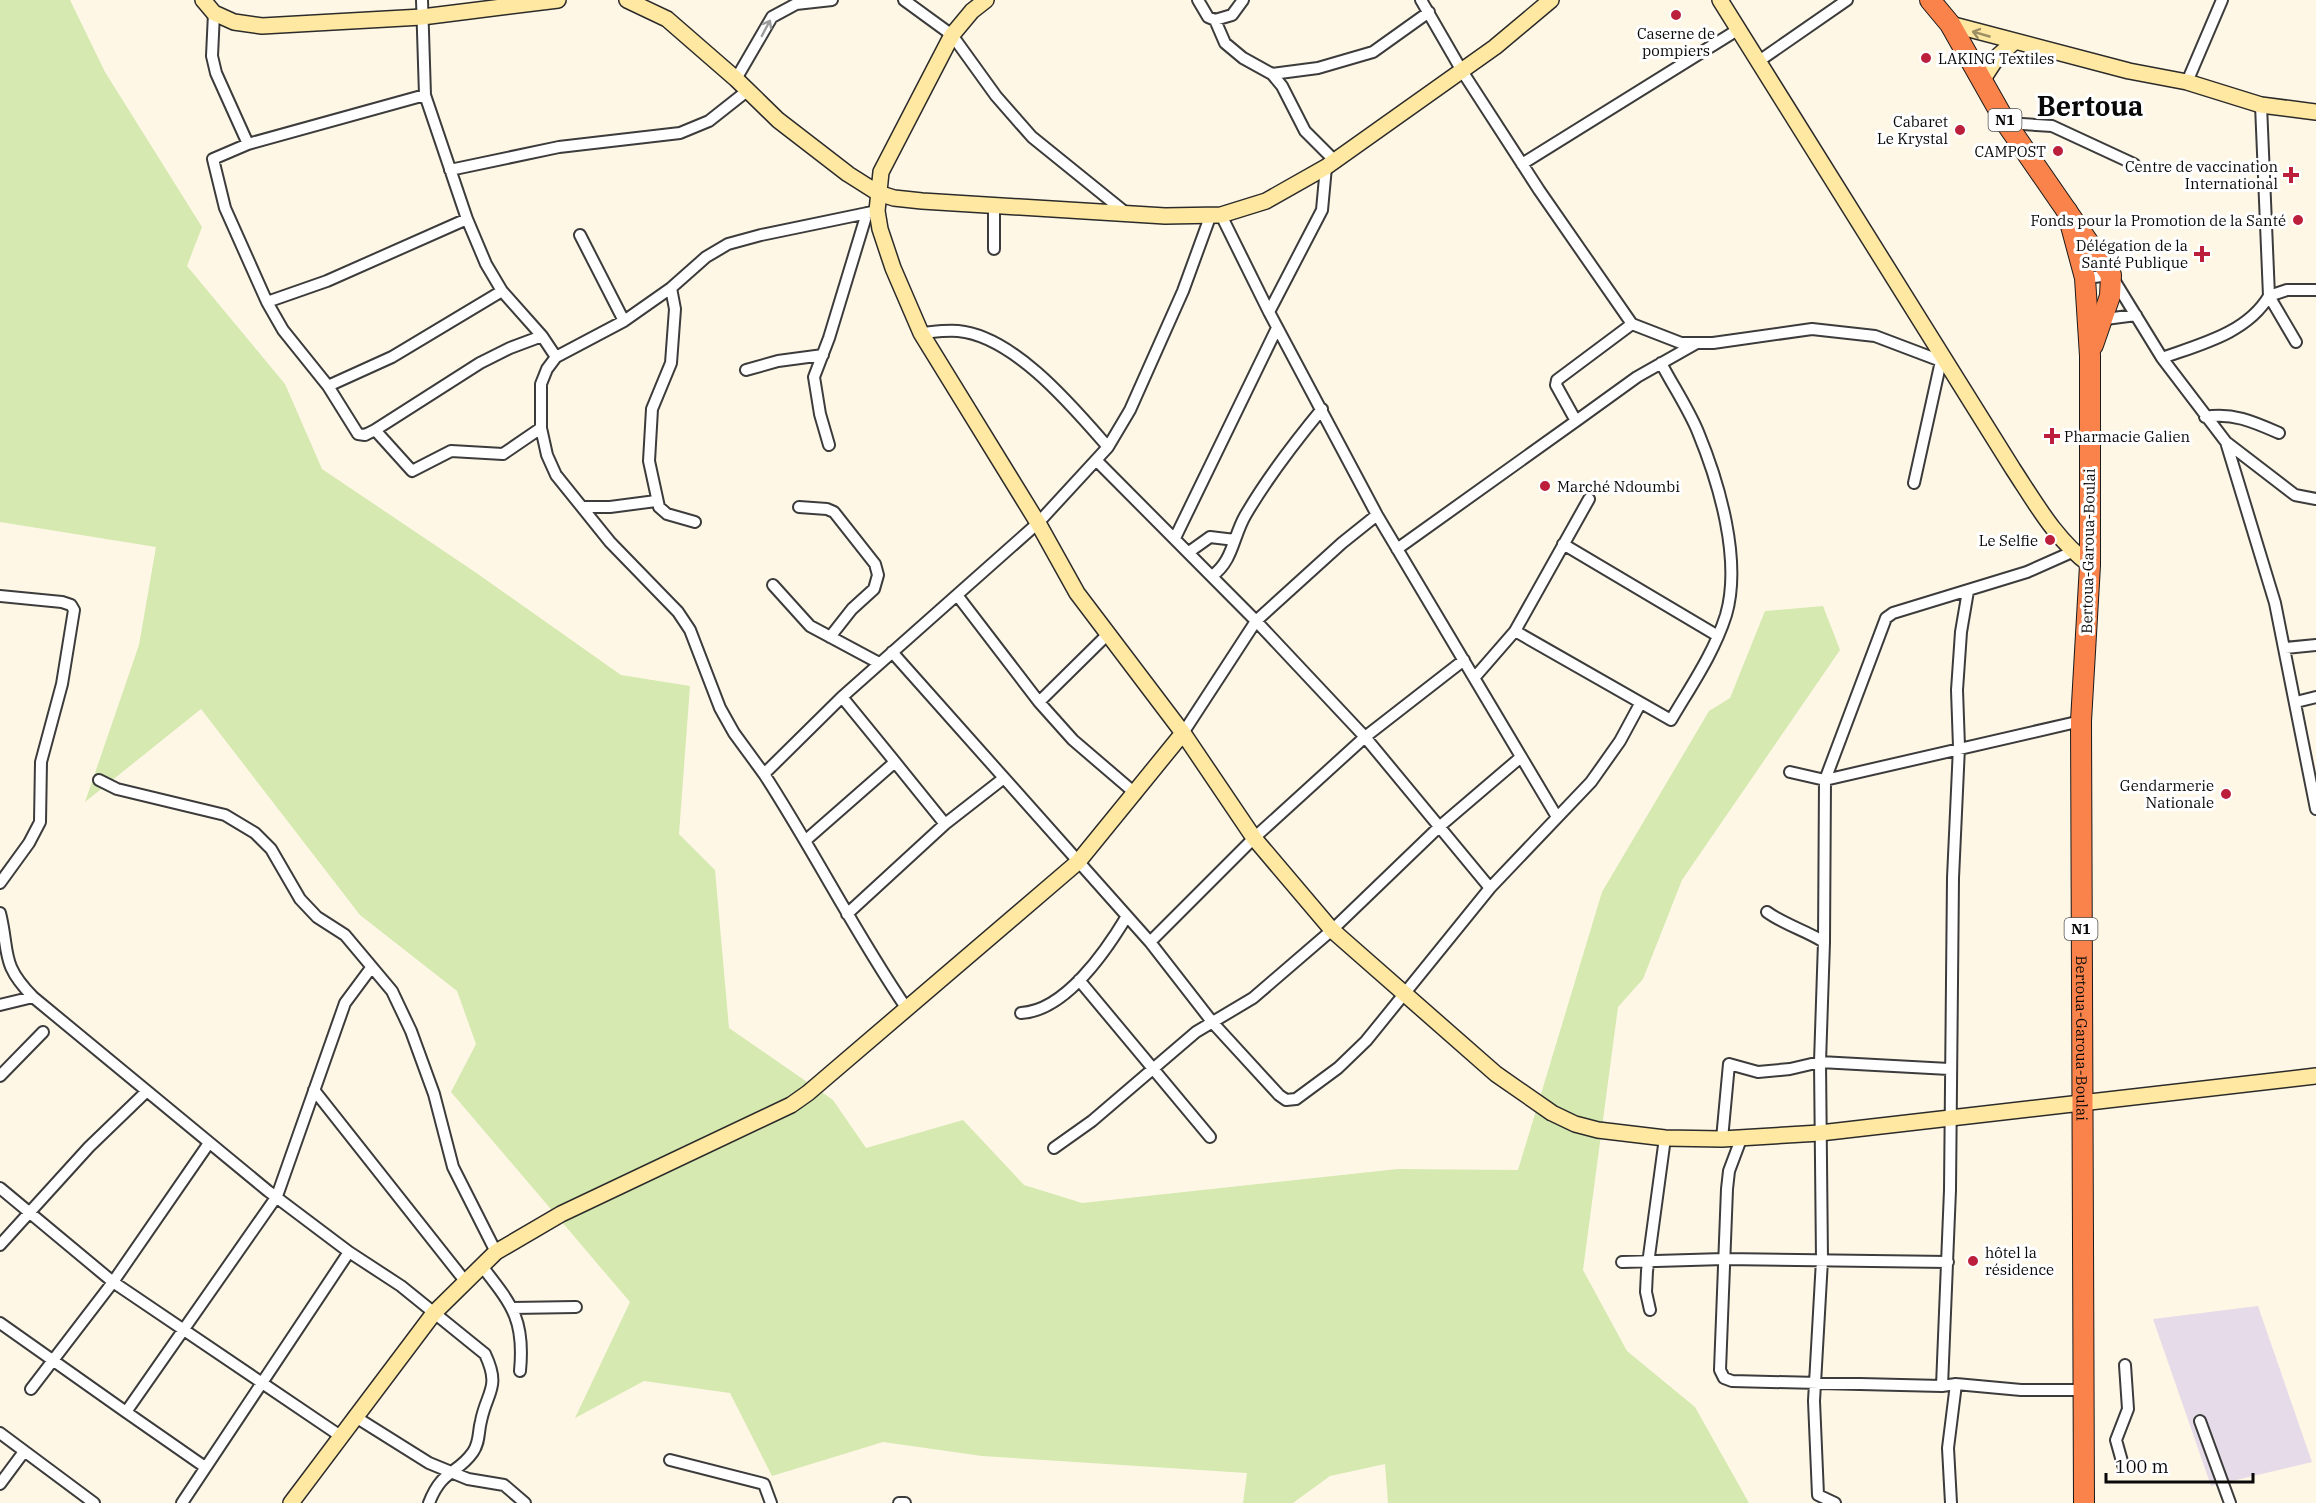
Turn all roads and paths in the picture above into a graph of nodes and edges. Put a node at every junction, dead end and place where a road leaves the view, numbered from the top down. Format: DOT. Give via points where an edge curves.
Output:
graph roads {
  1 [pos="203,0"];
  2 [pos="422,0"];
  3 [pos="558,0"];
  4 [pos="628,0"];
  5 [pos="832,0"];
  6 [pos="904,0"];
  7 [pos="986,0"];
  8 [pos="1198,0"];
  9 [pos="1243,0"];
  10 [pos="1421,0"];
  11 [pos="1551,0"];
  12 [pos="1720,0"];
  13 [pos="1847,0"];
  14 [pos="1930,0"];
  15 [pos="2222,0"];
  16 [pos="214,12"];
  17 [pos="1429,12"];
  18 [pos="422,17"];
  19 [pos="1215,20"];
  20 [pos="1950,24"];
  21 [pos="1739,28"];
  22 [pos="952,35"];
  23 [pos="2013,43"];
  24 [pos="1759,61"];
  25 [pos="1462,71"];
  26 [pos="1272,74"];
  27 [pos="736,79"];
  28 [pos="2187,82"];
  29 [pos="1986,84"];
  30 [pos="747,91"];
  31 [pos="425,95"];
  32 [pos="2261,105"];
  33 [pos="2316,112"];
  34 [pos="2006,123"];
  35 [pos="248,144"];
  36 [pos="1331,164"];
  37 [pos="1522,164"];
  38 [pos="2134,164"];
  39 [pos="450,170"];
  40 [pos="878,193"];
  41 [pos="994,204"];
  42 [pos="2067,211"];
  43 [pos="872,212"];
  44 [pos="1126,213"];
  45 [pos="1216,216"];
  46 [pos="467,219"];
  47 [pos="580,235"];
  48 [pos="994,249"];
  49 [pos="2111,275"];
  50 [pos="2085,278"];
  51 [pos="671,288"];
  52 [pos="2316,290"];
  53 [pos="502,291"];
  54 [pos="2269,296"];
  55 [pos="267,302"];
  56 [pos="1269,312"];
  57 [pos="2136,315"];
  58 [pos="2096,319"];
  59 [pos="624,321"];
  60 [pos="1632,324"];
  61 [pos="1278,328"];
  62 [pos="921,333"];
  63 [pos="542,336"];
  64 [pos="2296,342"];
  65 [pos="1697,343"];
  66 [pos="823,355"];
  67 [pos="556,357"];
  68 [pos="2162,358"];
  69 [pos="1942,359"];
  70 [pos="1661,363"];
  71 [pos="746,370"];
  72 [pos="328,386"];
  73 [pos="1322,409"];
  74 [pos="2205,417"];
  75 [pos="1576,421"];
  76 [pos="542,428"];
  77 [pos="375,430"];
  78 [pos="2279,433"];
  79 [pos="2226,442"];
  80 [pos="829,446"];
  81 [pos="1108,447"];
  82 [pos="1096,460"];
  83 [pos="1914,483"];
  84 [pos="1589,499"];
  85 [pos="2316,499"];
  86 [pos="656,501"];
  87 [pos="582,507"];
  88 [pos="799,507"];
  89 [pos="1377,515"];
  90 [pos="695,522"];
  91 [pos="1038,523"];
  92 [pos="1175,538"];
  93 [pos="1235,540"];
  94 [pos="1563,544"];
  95 [pos="1397,549"];
  96 [pos="1189,552"];
  97 [pos="2072,552"];
  98 [pos="2090,566"];
  99 [pos="1212,576"];
  100 [pos="773,585"];
  101 [pos="1968,591"];
  102 [pos="957,595"];
  103 [pos="0,596"];
  104 [pos="1256,621"];
  105 [pos="1515,632"];
  106 [pos="1108,634"];
  107 [pos="1718,636"];
  108 [pos="830,637"];
  109 [pos="2316,645"];
  110 [pos="2285,648"];
  111 [pos="892,652"];
  112 [pos="1464,660"];
  113 [pos="879,663"];
  114 [pos="1475,677"];
  115 [pos="842,697"];
  116 [pos="2316,697"];
  117 [pos="1039,702"];
  118 [pos="2296,702"];
  119 [pos="1640,704"];
  120 [pos="2081,721"];
  121 [pos="1183,733"];
  122 [pos="1365,737"];
  123 [pos="1959,747"];
  124 [pos="1521,757"];
  125 [pos="895,762"];
  126 [pos="1790,772"];
  127 [pos="764,774"];
  128 [pos="1004,778"];
  129 [pos="99,780"];
  130 [pos="1825,780"];
  131 [pos="1136,794"];
  132 [pos="2316,809"];
  133 [pos="1557,817"];
  134 [pos="945,824"];
  135 [pos="1439,827"];
  136 [pos="1254,838"];
  137 [pos="806,840"];
  138 [pos="1078,862"];
  139 [pos="0,883"];
  140 [pos="1490,888"];
  141 [pos="1767,912"];
  142 [pos="0,913"];
  143 [pos="847,914"];
  144 [pos="1126,916"];
  145 [pos="1332,930"];
  146 [pos="1150,942"];
  147 [pos="1824,942"];
  148 [pos="371,968"];
  149 [pos="1079,980"];
  150 [pos="1404,995"];
  151 [pos="33,997"];
  152 [pos="0,1005"];
  153 [pos="907,1009"];
  154 [pos="1021,1013"];
  155 [pos="1212,1023"];
  156 [pos="43,1032"];
  157 [pos="1820,1062"];
  158 [pos="1153,1067"];
  159 [pos="1950,1070"];
  160 [pos="0,1076"];
  161 [pos="2316,1076"];
  162 [pos="314,1090"];
  163 [pos="147,1091"];
  164 [pos="2081,1103"];
  165 [pos="1950,1116"];
  166 [pos="1820,1133"];
  167 [pos="1210,1137"];
  168 [pos="1665,1138"];
  169 [pos="1722,1139"];
  170 [pos="1741,1139"];
  171 [pos="209,1143"];
  172 [pos="1054,1148"];
  173 [pos="0,1188"];
  174 [pos="277,1197"];
  175 [pos="30,1215"];
  176 [pos="0,1245"];
  177 [pos="349,1252"];
  178 [pos="496,1252"];
  179 [pos="1724,1259"];
  180 [pos="1822,1260"];
  181 [pos="1648,1261"];
  182 [pos="1622,1262"];
  183 [pos="1948,1262"];
  184 [pos="481,1265"];
  185 [pos="465,1281"];
  186 [pos="113,1282"];
  187 [pos="576,1307"];
  188 [pos="512,1308"];
  189 [pos="1650,1311"];
  190 [pos="434,1312"];
  191 [pos="0,1323"];
  192 [pos="183,1331"];
  193 [pos="51,1361"];
  194 [pos="2125,1365"];
  195 [pos="520,1371"];
  196 [pos="263,1382"];
  197 [pos="1815,1382"];
  198 [pos="1956,1383"];
  199 [pos="1942,1386"];
  200 [pos="30,1389"];
  201 [pos="2084,1390"];
  202 [pos="126,1412"];
  203 [pos="354,1416"];
  204 [pos="2200,1421"];
  205 [pos="0,1433"];
  206 [pos="339,1435"];
  207 [pos="23,1453"];
  208 [pos="670,1460"];
  209 [pos="2123,1466"];
  210 [pos="205,1467"];
  211 [pos="449,1471"];
  212 [pos="0,1484"];
  213 [pos="292,1502"];
  214 [pos="94,1503"];
  215 [pos="182,1503"];
  216 [pos="429,1503"];
  217 [pos="525,1503"];
  218 [pos="771,1503"];
  219 [pos="899,1503"];
  220 [pos="905,1503"];
  221 [pos="1836,1503"];
  222 [pos="1951,1503"];
  223 [pos="2084,1503"];
  224 [pos="2230,1503"];
  1 -- 16 [label="street"];
  2 -- 18 [label="street"];
  3 -- 18 [label="street"];
  4 -- 27 [label="street" via="667,19"];
  27 -- 5 [label="street, one-way" via="772,17 796,4"];
  6 -- 22 [label="street"];
  7 -- 22 [label="street"];
  8 -- 19 [label="street"];
  9 -- 19 [label="street" via="1232,15"];
  10 -- 17 [label="street"];
  11 -- 25 [label="street"];
  12 -- 21 [label="street"];
  13 -- 24 [label="street"];
  14 -- 20 [label="highway, N1"];
  15 -- 28 [label="street"];
  16 -- 18 [label="street" via="234,22 262,26"];
  16 -- 35 [label="street" via="212,56 216,73"];
  17 -- 25 [label="street"];
  17 -- 26 [label="street" via="1373,52 1318,68"];
  18 -- 31 [label="street"];
  19 -- 26 [label="street" via="1225,43"];
  23 -- 20 [label="street, one-way"];
  20 -- 29 [label="highway, N1"];
  21 -- 24 [label="street"];
  21 -- 37 [label="street"];
  22 -- 40 [label="street" via="881,172"];
  22 -- 44 [label="street" via="996,96 1032,137"];
  23 -- 28 [label="street"];
  23 -- 29 [label="street" via="1989,67 1983,79"];
  24 -- 69 [label="street"];
  25 -- 36 [label="street"];
  25 -- 37 [label="street"];
  26 -- 36 [label="street" via="1305,131"];
  27 -- 30 [label="street"];
  28 -- 32 [label="street"];
  29 -- 34 [label="highway, N1"];
  30 -- 39 [label="street" via="708,121 680,133 559,147"];
  30 -- 40 [label="street" via="778,120"];
  31 -- 35 [label="street"];
  31 -- 39 [label="street"];
  32 -- 33 [label="street"];
  32 -- 54 [label="street"];
  34 -- 38 [label="street" via="2052,126"];
  34 -- 42 [label="highway, N1"];
  35 -- 55 [label="street" via="214,157 213,163 225,208"];
  36 -- 45 [label="street" via="1266,201"];
  36 -- 56 [label="street" via="1322,210"];
  37 -- 60 [label="street"];
  39 -- 46 [label="street"];
  40 -- 41 [label="street" via="922,201"];
  40 -- 43 [label="street"];
  41 -- 44 [label="street"];
  41 -- 48 [label="street"];
  42 -- 49 [label="highway, N1"];
  42 -- 50 [label="highway, N1"];
  43 -- 51 [label="street" via="728,244 706,256"];
  43 -- 62 [label="street"];
  43 -- 66 [label="street"];
  44 -- 45 [label="street"];
  45 -- 56 [label="street"];
  45 -- 81 [label="street" via="1130,410"];
  46 -- 53 [label="street"];
  46 -- 55 [label="street" via="327,281"];
  47 -- 59 [label="street"];
  49 -- 50 [label="street"];
  49 -- 57 [label="street"];
  49 -- 58 [label="highway, Bertoua-Garoua-Boulai / N1" via="2110,296"];
  50 -- 58 [label="highway, Bertoua-Garoua-Boulai / N1"];
  51 -- 59 [label="street"];
  51 -- 86 [label="street" via="675,309 671,363 652,408 649,436"];
  52 -- 54 [label="street" via="2287,290"];
  53 -- 63 [label="street"];
  53 -- 72 [label="street" via="392,357"];
  54 -- 64 [label="street"];
  54 -- 68 [label="street" via="2260,312 2223,336"];
  55 -- 72 [label="street" via="283,330"];
  56 -- 61 [label="street"];
  57 -- 58 [label="street"];
  57 -- 68 [label="street"];
  58 -- 98 [label="highway, Bertoua-Garoua-Boulai / N1" via="2090,356"];
  59 -- 67 [label="street"];
  60 -- 65 [label="street" via="1681,342"];
  60 -- 75 [label="street" via="1556,382"];
  61 -- 73 [label="street"];
  61 -- 92 [label="street"];
  62 -- 81 [label="street" via="959,331 994,343 1071,405"];
  62 -- 91 [label="street"];
  63 -- 67 [label="street"];
  63 -- 77 [label="street" via="480,363"];
  65 -- 69 [label="street" via="1812,329 1875,336"];
  65 -- 70 [label="street"];
  66 -- 71 [label="street"];
  66 -- 80 [label="street" via="813,383"];
  67 -- 76 [label="street" via="541,384"];
  68 -- 74 [label="street"];
  69 -- 83 [label="street"];
  69 -- 97 [label="street" via="2052,528"];
  70 -- 75 [label="street"];
  70 -- 107 [label="street" via="1698,431 1724,517 1732,580"];
  72 -- 77 [label="street" via="353,429 365,435"];
  73 -- 89 [label="street"];
  73 -- 93 [label="street" via="1261,492"];
  74 -- 78 [label="street" via="2222,414 2250,420"];
  74 -- 79 [label="street"];
  75 -- 95 [label="street"];
  76 -- 77 [label="street" via="503,454 451,451 412,471"];
  76 -- 87 [label="street" via="556,475"];
  79 -- 85 [label="street" via="2295,495"];
  79 -- 110 [label="street"];
  81 -- 82 [label="street"];
  82 -- 91 [label="street"];
  82 -- 92 [label="street"];
  84 -- 94 [label="street"];
  86 -- 87 [label="street"];
  86 -- 90 [label="street" via="667,514"];
  87 -- 127 [label="street" via="678,612 690,630 720,708"];
  88 -- 108 [label="street" via="834,512 874,564 878,575 874,589"];
  89 -- 95 [label="street"];
  89 -- 104 [label="street"];
  91 -- 102 [label="street"];
  91 -- 106 [label="street" via="1077,592"];
  92 -- 96 [label="street"];
  93 -- 96 [label="street" via="1210,537"];
  93 -- 99 [label="street" via="1226,563"];
  94 -- 105 [label="street"];
  94 -- 107 [label="street"];
  95 -- 112 [label="street"];
  96 -- 99 [label="street"];
  97 -- 98 [label="street"];
  97 -- 101 [label="street"];
  98 -- 120 [label="highway, Bertoua-Garoua-Boulai / N1"];
  99 -- 104 [label="street"];
  100 -- 108 [label="street" via="810,626"];
  101 -- 123 [label="street" via="1960,632"];
  101 -- 130 [label="street" via="1886,618"];
  102 -- 111 [label="street"];
  102 -- 117 [label="street"];
  103 -- 139 [label="street" via="71,605 74,621 42,762 40,822"];
  104 -- 121 [label="street"];
  104 -- 122 [label="street"];
  105 -- 114 [label="street"];
  105 -- 119 [label="street"];
  106 -- 117 [label="street"];
  106 -- 121 [label="street"];
  107 -- 119 [label="street" via="1671,720"];
  108 -- 113 [label="street"];
  109 -- 110 [label="street"];
  110 -- 118 [label="street"];
  111 -- 113 [label="street"];
  111 -- 128 [label="street"];
  112 -- 114 [label="street"];
  112 -- 122 [label="street"];
  113 -- 115 [label="street"];
  114 -- 124 [label="street"];
  115 -- 125 [label="street"];
  115 -- 127 [label="street"];
  116 -- 118 [label="street"];
  117 -- 131 [label="street" via="1073,740"];
  118 -- 132 [label="street"];
  119 -- 133 [label="street" via="1591,782"];
  120 -- 123 [label="street"];
  120 -- 164 [label="highway, Bertoua-Garoua-Boulai / N1"];
  121 -- 131 [label="street"];
  121 -- 136 [label="street"];
  122 -- 135 [label="street"];
  122 -- 136 [label="street"];
  123 -- 130 [label="street"];
  123 -- 159 [label="street"];
  124 -- 133 [label="street"];
  124 -- 135 [label="street"];
  125 -- 134 [label="street"];
  125 -- 137 [label="street"];
  126 -- 130 [label="street"];
  127 -- 137 [label="street"];
  128 -- 134 [label="street"];
  128 -- 138 [label="street"];
  129 -- 148 [label="street" via="117,789 225,815 241,823 271,849 307,907 345,935"];
  130 -- 147 [label="street"];
  131 -- 138 [label="street"];
  133 -- 140 [label="street"];
  134 -- 143 [label="street"];
  135 -- 140 [label="street"];
  135 -- 145 [label="street"];
  136 -- 145 [label="street"];
  136 -- 146 [label="street"];
  137 -- 143 [label="street"];
  138 -- 144 [label="street"];
  138 -- 153 [label="street"];
  140 -- 150 [label="street"];
  141 -- 147 [label="street" via="1785,925"];
  142 -- 151 [label="street" via="6,962"];
  143 -- 153 [label="street"];
  144 -- 146 [label="street"];
  144 -- 149 [label="street" via="1109,946"];
  145 -- 150 [label="street"];
  145 -- 155 [label="street" via="1253,998"];
  146 -- 155 [label="street"];
  147 -- 157 [label="street"];
  148 -- 162 [label="street" via="345,1003"];
  148 -- 178 [label="street" via="392,991 411,1031 444,1126 453,1167"];
  149 -- 154 [label="street" via="1047,1008"];
  149 -- 158 [label="street"];
  150 -- 155 [label="street" via="1352,1055 1296,1099 1286,1100 1279,1095"];
  150 -- 168 [label="street" via="1496,1074 1552,1113 1598,1130"];
  151 -- 152 [label="street"];
  151 -- 163 [label="street"];
  153 -- 178 [label="street" via="790,1105 561,1214"];
  155 -- 158 [label="street"];
  156 -- 160 [label="street"];
  157 -- 159 [label="street"];
  157 -- 166 [label="street"];
  157 -- 169 [label="street" via="1769,1072 1728,1064"];
  158 -- 167 [label="street"];
  158 -- 172 [label="street" via="1092,1121"];
  159 -- 165 [label="street"];
  161 -- 164 [label="street"];
  162 -- 174 [label="street"];
  162 -- 185 [label="street"];
  163 -- 171 [label="street"];
  163 -- 175 [label="street" via="89,1147"];
  164 -- 165 [label="street"];
  164 -- 201 [label="highway, Bertoua-Garoua-Boulai / N1"];
  165 -- 166 [label="street"];
  165 -- 183 [label="street"];
  166 -- 170 [label="street"];
  166 -- 180 [label="street"];
  168 -- 169 [label="street"];
  168 -- 181 [label="street"];
  169 -- 170 [label="street"];
  170 -- 179 [label="street" via="1729,1171"];
  171 -- 174 [label="street"];
  171 -- 186 [label="street"];
  173 -- 175 [label="street"];
  174 -- 177 [label="street"];
  174 -- 192 [label="street"];
  175 -- 176 [label="street"];
  175 -- 186 [label="street"];
  177 -- 190 [label="street"];
  177 -- 196 [label="street"];
  178 -- 184 [label="street"];
  179 -- 180 [label="street"];
  179 -- 181 [label="street"];
  179 -- 197 [label="street" via="1720,1370 1724,1378"];
  180 -- 183 [label="street"];
  180 -- 197 [label="street"];
  181 -- 182 [label="street"];
  181 -- 189 [label="street" via="1646,1292"];
  183 -- 199 [label="street"];
  184 -- 185 [label="street"];
  184 -- 188 [label="street"];
  185 -- 190 [label="street"];
  186 -- 192 [label="street"];
  186 -- 193 [label="street"];
  187 -- 188 [label="street"];
  188 -- 195 [label="street" via="523,1342"];
  190 -- 203 [label="street"];
  190 -- 211 [label="street" via="485,1354 493,1386 473,1452"];
  191 -- 193 [label="street"];
  192 -- 196 [label="street"];
  192 -- 202 [label="street"];
  193 -- 200 [label="street"];
  193 -- 202 [label="street"];
  194 -- 209 [label="street" via="2128,1409 2116,1440"];
  196 -- 206 [label="street"];
  196 -- 210 [label="street"];
  197 -- 199 [label="street"];
  197 -- 221 [label="street" via="1818,1495"];
  198 -- 199 [label="street"];
  198 -- 201 [label="street" via="2021,1390"];
  198 -- 222 [label="street" via="1948,1448"];
  201 -- 223 [label="highway, Bertoua-Garoua-Boulai / N1"];
  202 -- 210 [label="street"];
  203 -- 206 [label="street"];
  203 -- 211 [label="street" via="400,1447"];
  204 -- 224 [label="street"];
  205 -- 207 [label="street"];
  206 -- 213 [label="street"];
  207 -- 212 [label="street"];
  207 -- 214 [label="street"];
  208 -- 218 [label="street" via="764,1484"];
  210 -- 215 [label="street"];
  211 -- 216 [label="street" via="436,1485"];
  211 -- 217 [label="street" via="468,1479 504,1485"];
  219 -- 220 [label="street"];
}
